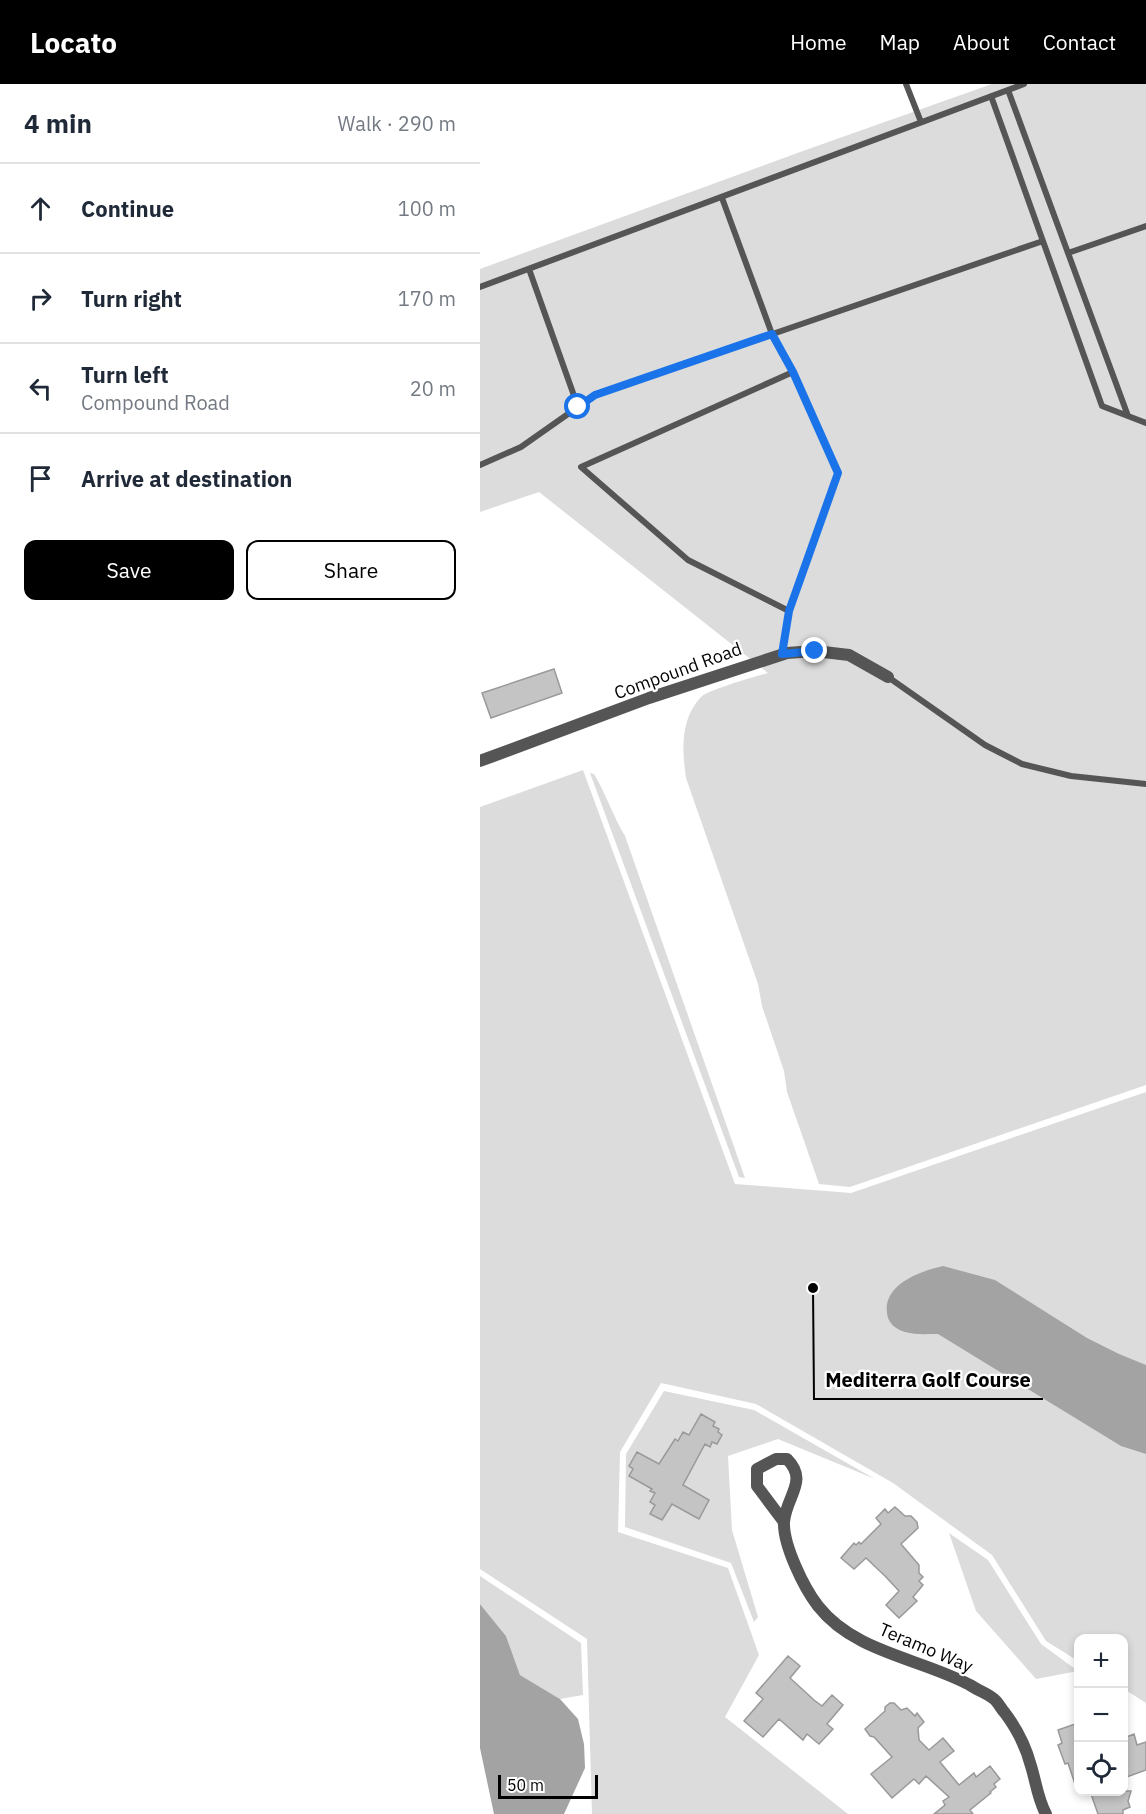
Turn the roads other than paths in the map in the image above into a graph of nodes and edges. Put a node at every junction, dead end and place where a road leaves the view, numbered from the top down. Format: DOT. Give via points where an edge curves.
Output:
graph roads {
  1 [pos="906,84"];
  2 [pos="1024,84"];
  3 [pos="1008,90"];
  4 [pos="991,96"];
  5 [pos="921,122"];
  6 [pos="722,198"];
  7 [pos="1146,226"];
  8 [pos="1043,241"];
  9 [pos="1068,253"];
  10 [pos="529,269"];
  11 [pos="480,287"];
  12 [pos="772,334"];
  13 [pos="793,372"];
  14 [pos="578,407"];
  15 [pos="1128,416"];
  16 [pos="1146,423"];
  17 [pos="480,465"];
  18 [pos="789,611"];
  19 [pos="782,654"];
  20 [pos="888,677"];
  21 [pos="480,760"];
  22 [pos="1146,784"];
  23 [pos="784,1522"];
  24 [pos="1046,1814"];
  1 -- 5 [label="lane"];
  2 -- 3 [label="lane"];
  3 -- 4 [label="lane"];
  3 -- 9 [label="lane"];
  4 -- 5 [label="lane"];
  4 -- 8 [label="lane"];
  5 -- 6 [label="lane"];
  6 -- 10 [label="lane"];
  6 -- 12 [label="lane"];
  7 -- 9 [label="lane"];
  8 -- 12 [label="lane"];
  8 -- 15 [label="lane" via="1102,406"];
  9 -- 15 [label="lane"];
  10 -- 11 [label="lane"];
  10 -- 14 [label="lane"];
  12 -- 13 [label="lane"];
  12 -- 14 [label="lane" via="595,395"];
  13 -- 18 [label="lane" via="838,473"];
  13 -- 18 [label="lane" via="581,467 688,560"];
  14 -- 17 [label="lane" via="521,447"];
  15 -- 16 [label="lane"];
  18 -- 19 [label="lane"];
  19 -- 20 [label="street, Compound Road" via="815,651 849,655"];
  19 -- 21 [label="street, Compound Road"];
  20 -- 22 [label="lane" via="984,745 1022,764 1071,776"];
  23 -- 23 [label="street, Teramo Way" via="798,1478 787,1459 776,1459 757,1469 757,1486"];
  23 -- 24 [label="street, Teramo Way" via="796,1568 817,1605 842,1630 994,1699 1017,1729"];
}
